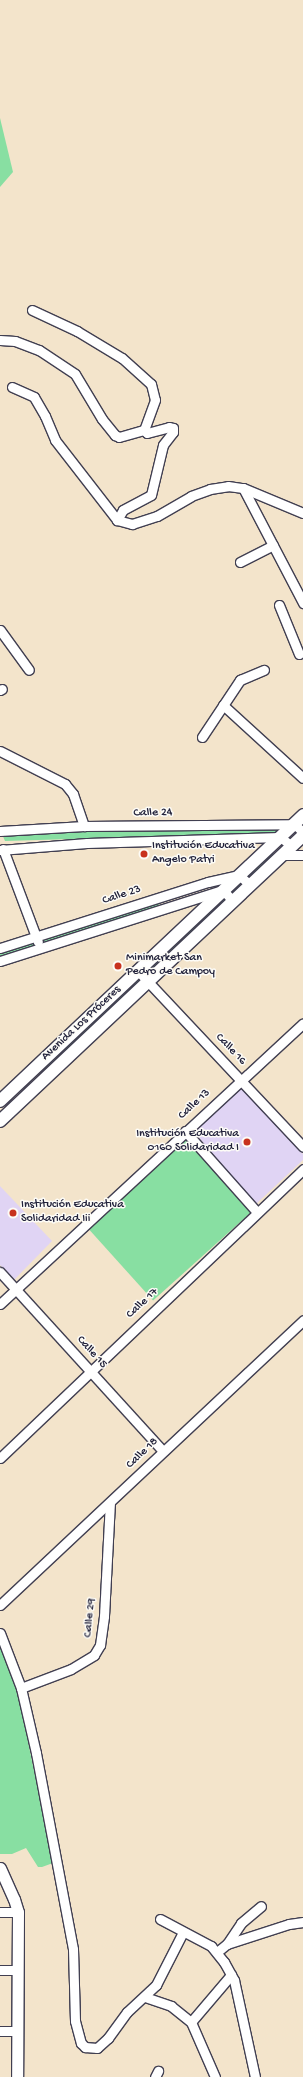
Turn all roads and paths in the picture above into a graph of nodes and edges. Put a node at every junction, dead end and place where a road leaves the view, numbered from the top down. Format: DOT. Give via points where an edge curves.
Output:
graph roads {
  1 [pos="32,310"];
  2 [pos="0,340"];
  3 [pos="12,387"];
  4 [pos="144,430"];
  5 [pos="243,488"];
  6 [pos="303,513"];
  7 [pos="117,520"];
  8 [pos="273,545"];
  9 [pos="240,562"];
  10 [pos="303,602"];
  11 [pos="279,605"];
  12 [pos="0,630"];
  13 [pos="302,655"];
  14 [pos="29,670"];
  15 [pos="264,670"];
  16 [pos="223,705"];
  17 [pos="202,737"];
  18 [pos="0,751"];
  19 [pos="303,778"];
  20 [pos="303,815"];
  21 [pos="294,824"];
  22 [pos="84,826"];
  23 [pos="0,831"];
  24 [pos="303,832"];
  25 [pos="303,835"];
  26 [pos="280,837"];
  27 [pos="292,846"];
  28 [pos="2,850"];
  29 [pos="282,855"];
  30 [pos="303,855"];
  31 [pos="239,875"];
  32 [pos="250,885"];
  33 [pos="223,890"];
  34 [pos="233,901"];
  35 [pos="36,936"];
  36 [pos="0,948"];
  37 [pos="40,949"];
  38 [pos="0,961"];
  39 [pos="138,971"];
  40 [pos="148,981"];
  41 [pos="303,1023"];
  42 [pos="241,1078"];
  43 [pos="0,1101"];
  44 [pos="0,1121"];
  45 [pos="184,1131"];
  46 [pos="303,1147"];
  47 [pos="303,1169"];
  48 [pos="257,1212"];
  49 [pos="0,1272"];
  50 [pos="16,1289"];
  51 [pos="0,1304"];
  52 [pos="303,1320"];
  53 [pos="91,1370"];
  54 [pos="163,1451"];
  55 [pos="0,1458"];
  56 [pos="110,1503"];
  57 [pos="0,1605"];
  58 [pos="0,1633"];
  59 [pos="21,1688"];
  60 [pos="0,1868"];
  61 [pos="261,1906"];
  62 [pos="0,1912"];
  63 [pos="18,1912"];
  64 [pos="160,1919"];
  65 [pos="303,1922"];
  66 [pos="184,1932"];
  67 [pos="227,1944"];
  68 [pos="217,1952"];
  69 [pos="0,1970"];
  70 [pos="17,1970"];
  71 [pos="232,1975"];
  72 [pos="145,1997"];
  73 [pos="191,2022"];
  74 [pos="0,2031"];
  75 [pos="17,2031"];
  76 [pos="17,2077"];
  77 [pos="215,2077"];
  78 [pos="255,2077"];
  1 -- 4 [label="street" via="77,331 122,358 151,384 155,400"];
  2 -- 4 [label="street" via="15,341 39,350 75,374 102,419 115,435 119,437"];
  3 -- 7 [label="street" via="34,397 55,440"];
  4 -- 7 [label="street" via="147,432 169,427 174,430 163,445 151,495 123,510"];
  5 -- 6 [label="street"];
  5 -- 7 [label="street" via="210,489 191,496 157,516 132,524"];
  5 -- 8 [label="street"];
  8 -- 9 [label="street"];
  8 -- 10 [label="street"];
  11 -- 13 [label="street"];
  12 -- 14 [label="street"];
  15 -- 16 [label="street" via="240,680"];
  16 -- 17 [label="street"];
  16 -- 19 [label="street"];
  18 -- 22 [label="street" via="65,784 73,794"];
  20 -- 21 [label="main road, Avenida Los Próceres"];
  21 -- 22 [label="street, Calle 24"];
  21 -- 24 [label="street"];
  21 -- 26 [label="main road, Avenida Los Próceres"];
  22 -- 23 [label="street, Calle 24"];
  25 -- 27 [label="main road, Avenida Los Próceres"];
  26 -- 27 [label="street"];
  26 -- 28 [label="street" via="87,843"];
  26 -- 31 [label="main road, Avenida Los Próceres"];
  27 -- 29 [label="main road, Avenida Los Próceres"];
  28 -- 35 [label="street"];
  29 -- 30 [label="street"];
  29 -- 32 [label="main road, Avenida Los Próceres"];
  31 -- 32 [label="street"];
  31 -- 33 [label="main road, Avenida Los Próceres"];
  31 -- 35 [label="street, Calle 23" via="162,896"];
  32 -- 34 [label="main road, Avenida Los Próceres"];
  33 -- 34 [label="street"];
  33 -- 37 [label="street, Calle 23"];
  33 -- 39 [label="main road, Avenida Los Próceres"];
  34 -- 40 [label="main road, Avenida Los Próceres"];
  35 -- 36 [label="street, Calle 23"];
  35 -- 37 [label="street"];
  37 -- 38 [label="street, Calle 23"];
  39 -- 40 [label="street, Calle 16"];
  39 -- 43 [label="main road, Avenida Los Próceres"];
  40 -- 42 [label="street, Calle 16"];
  40 -- 44 [label="main road, Avenida Los Próceres"];
  41 -- 42 [label="street, Calle 13"];
  42 -- 45 [label="street, Calle 13"];
  42 -- 46 [label="street, Calle 16"];
  45 -- 48 [label="street"];
  45 -- 50 [label="street, Calle 13"];
  47 -- 48 [label="street, Calle 17"];
  48 -- 53 [label="street, Calle 17"];
  49 -- 50 [label="street, Calle 15"];
  50 -- 51 [label="street, Calle 13"];
  50 -- 53 [label="street, Calle 15"];
  52 -- 54 [label="street, Calle 18"];
  53 -- 54 [label="street, Calle 15"];
  53 -- 55 [label="street, Calle 17"];
  54 -- 56 [label="street, Calle 18"];
  56 -- 57 [label="street, Calle 18"];
  56 -- 59 [label="street, Calle 29" via="100,1645 94,1655 71,1669"];
  58 -- 59 [label="street"];
  59 -- 72 [label="street" via="73,1949 75,2021 81,2043 85,2047 97,2048 108,2038 126,2012"];
  60 -- 63 [label="street"];
  61 -- 67 [label="street" via="241,1923"];
  62 -- 63 [label="street"];
  63 -- 70 [label="street"];
  64 -- 66 [label="street"];
  65 -- 67 [label="street" via="288,1924"];
  66 -- 68 [label="street" via="211,1946"];
  66 -- 72 [label="street" via="156,1985"];
  67 -- 68 [label="street"];
  68 -- 71 [label="street"];
  69 -- 70 [label="street"];
  70 -- 75 [label="street"];
  71 -- 73 [label="street"];
  71 -- 78 [label="street"];
  72 -- 73 [label="street" via="171,2006"];
  73 -- 77 [label="street"];
  74 -- 75 [label="street"];
  75 -- 76 [label="street"];
}
